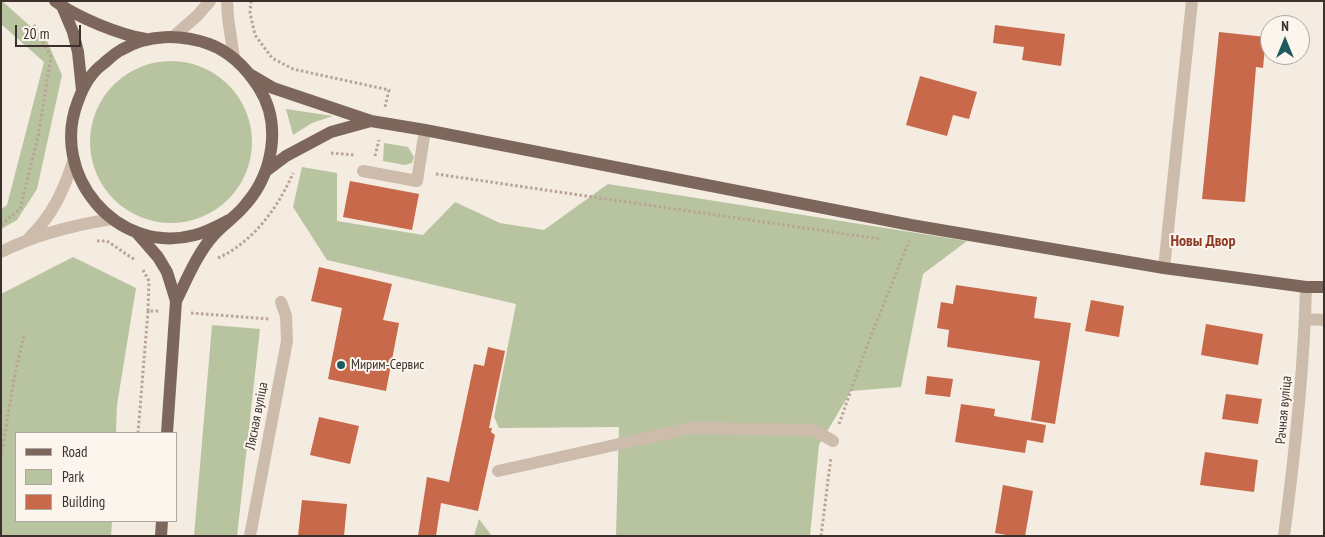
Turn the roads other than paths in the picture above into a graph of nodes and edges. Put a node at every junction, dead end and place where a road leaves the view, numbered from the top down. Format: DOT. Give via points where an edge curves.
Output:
graph roads {
  1 [pos="210,1"];
  2 [pos="227,1"];
  3 [pos="1192,1"];
  4 [pos="59,4"];
  5 [pos="173,36"];
  6 [pos="148,39"];
  7 [pos="234,58"];
  8 [pos="251,75"];
  9 [pos="82,90"];
  10 [pos="371,121"];
  11 [pos="426,130"];
  12 [pos="73,162"];
  13 [pos="266,171"];
  14 [pos="363,171"];
  15 [pos="112,219"];
  16 [pos="229,220"];
  17 [pos="136,231"];
  18 [pos="27,240"];
  19 [pos="1,252"];
  20 [pos="1164,268"];
  21 [pos="1306,287"];
  22 [pos="1324,287"];
  23 [pos="176,301"];
  24 [pos="281,302"];
  25 [pos="1306,319"];
  26 [pos="1324,320"];
  27 [pos="167,432"];
  28 [pos="833,441"];
  29 [pos="498,471"];
  30 [pos="162,522"];
  31 [pos="161,536"];
  32 [pos="250,536"];
  33 [pos="1284,536"];
  1 -- 5 [label="street"];
  2 -- 7 [label="street"];
  3 -- 20 [label="street"];
  4 -- 6 [label="main road" via="130,36"];
  4 -- 9 [label="main road" via="73,32"];
  5 -- 6 [label="main road"];
  5 -- 7 [label="main road" via="215,46"];
  6 -- 9 [label="main road" via="106,61"];
  7 -- 8 [label="main road"];
  8 -- 10 [label="main road" via="273,88"];
  8 -- 13 [label="main road" via="269,111 271,152"];
  9 -- 12 [label="main road" via="73,113 70,137"];
  10 -- 11 [label="main road"];
  10 -- 13 [label="main road" via="331,132 286,156"];
  11 -- 14 [label="street" via="417,181"];
  11 -- 20 [label="main road" via="911,225"];
  12 -- 15 [label="main road" via="86,190"];
  12 -- 18 [label="street" via="56,205"];
  13 -- 16 [label="main road" via="245,206"];
  15 -- 17 [label="main road"];
  15 -- 18 [label="street"];
  16 -- 17 [label="main road" via="194,236 155,237"];
  16 -- 23 [label="main road" via="204,249"];
  17 -- 23 [label="main road" via="167,272"];
  18 -- 19 [label="street"];
  20 -- 21 [label="main road"];
  21 -- 22 [label="main road"];
  21 -- 25 [label="street, Рачная вуліца"];
  23 -- 27 [label="main road"];
  24 -- 32 [label="street, Лясная вуліца" via="286,316 287,341"];
  25 -- 26 [label="street"];
  25 -- 33 [label="street, Рачная вуліца" via="1295,457"];
  28 -- 29 [label="street" via="814,430 691,428"];
  30 -- 31 [label="main road"];
}
